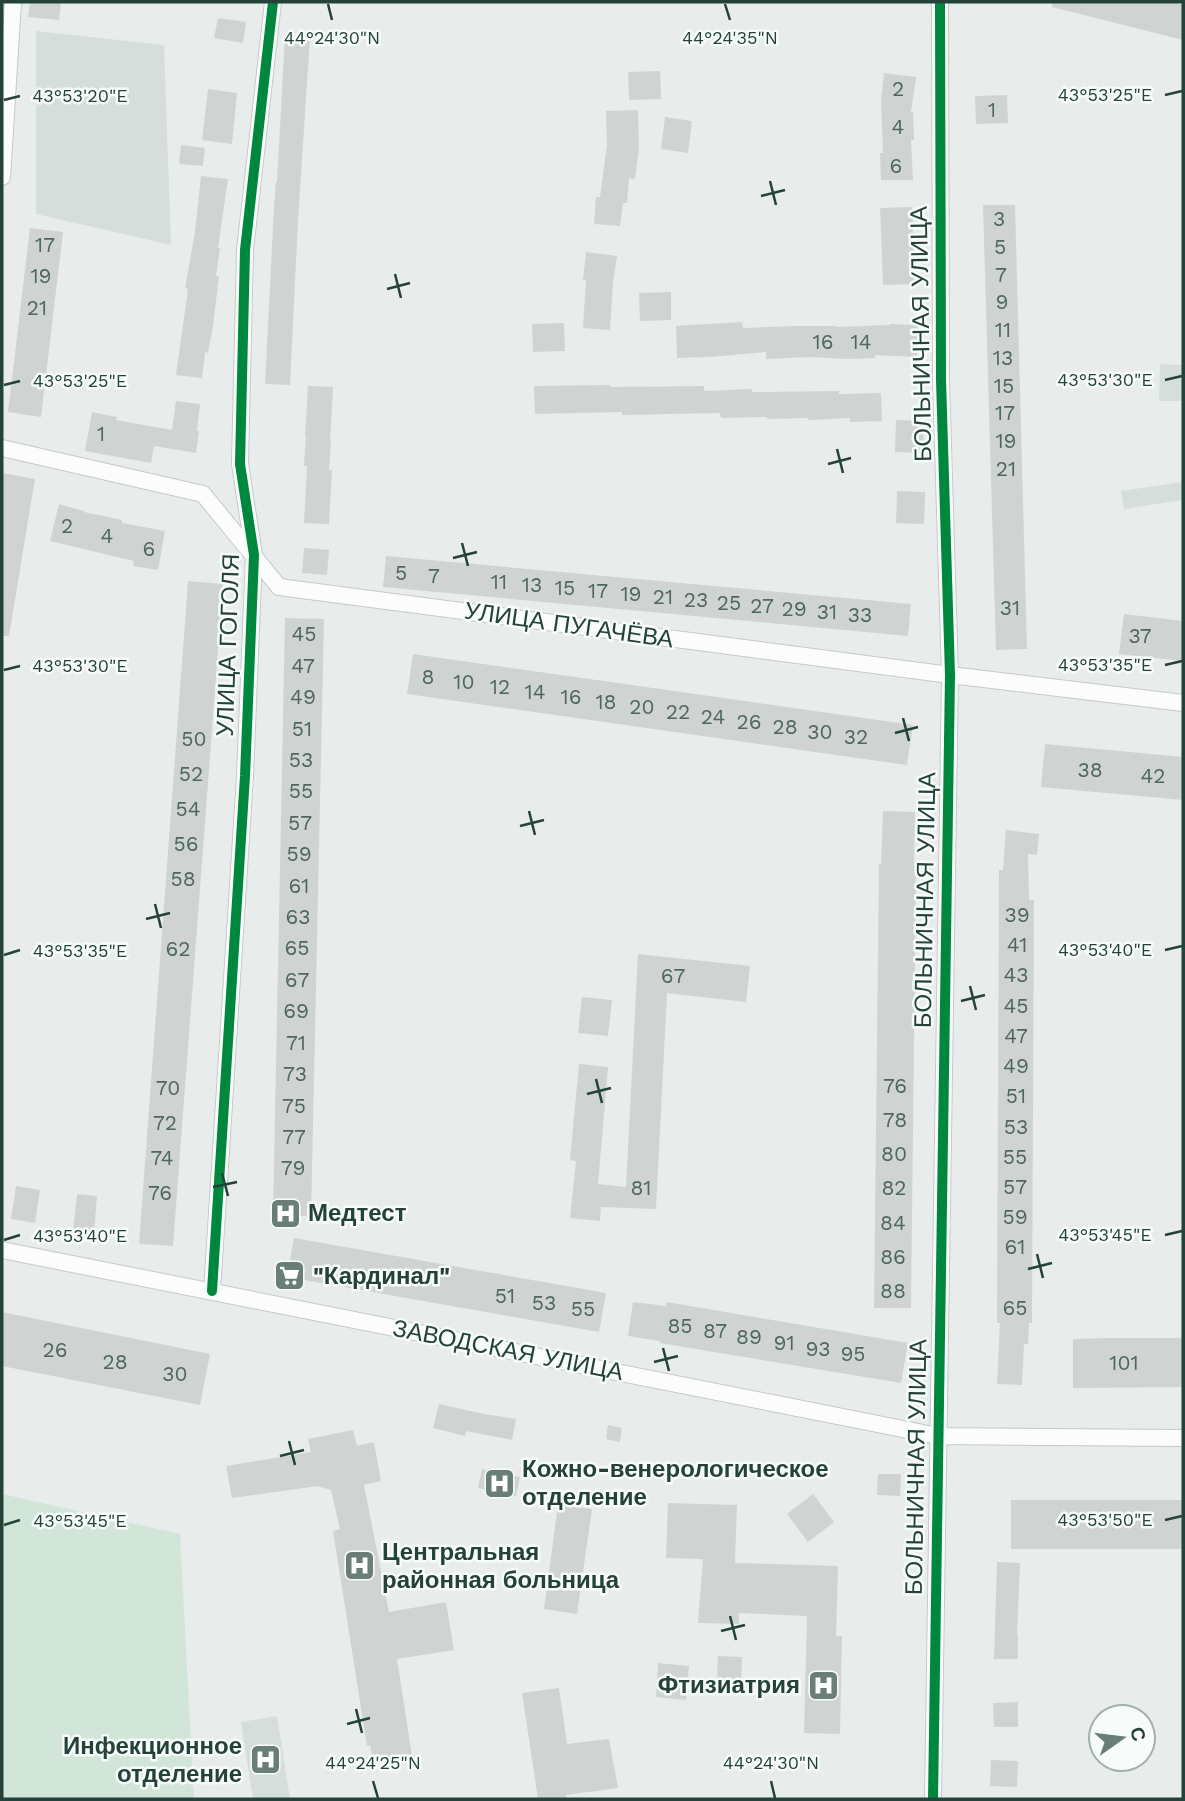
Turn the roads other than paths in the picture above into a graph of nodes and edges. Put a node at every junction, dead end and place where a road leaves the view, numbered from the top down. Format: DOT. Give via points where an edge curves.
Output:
graph roads {
  1 [pos="13,2"];
  2 [pos="272,2"];
  3 [pos="940,2"];
  4 [pos="2,177"];
  5 [pos="2,448"];
  6 [pos="254,555"];
  7 [pos="950,676"];
  8 [pos="1183,703"];
  9 [pos="2,1250"];
  10 [pos="212,1291"];
  11 [pos="938,1436"];
  12 [pos="1183,1438"];
  13 [pos="933,1799"];
  1 -- 4 [label="street"];
  2 -- 6 [label="street, УЛИЦА ГОГОЛЯ" via="245,250 240,464"];
  3 -- 7 [label="street, БОЛЬНИЧНАЯ УЛИЦА" via="941,380"];
  5 -- 6 [label="street, УЛИЦА ПУГАЧЁВА" via="203,494"];
  6 -- 7 [label="street, УЛИЦА ПУГАЧЁВА" via="279,587"];
  6 -- 10 [label="street, УЛИЦА ГОГОЛЯ" via="245,776"];
  7 -- 8 [label="street, УЛИЦА ПУГАЧЁВА"];
  7 -- 11 [label="street, БОЛЬНИЧНАЯ УЛИЦА"];
  9 -- 10 [label="street, ЗАВОДСКАЯ УЛИЦА"];
  10 -- 11 [label="street, ЗАВОДСКАЯ УЛИЦА"];
  11 -- 12 [label="street, ЗАВОДСКАЯ УЛИЦА"];
  11 -- 13 [label="street, БОЛЬНИЧНАЯ УЛИЦА"];
}
